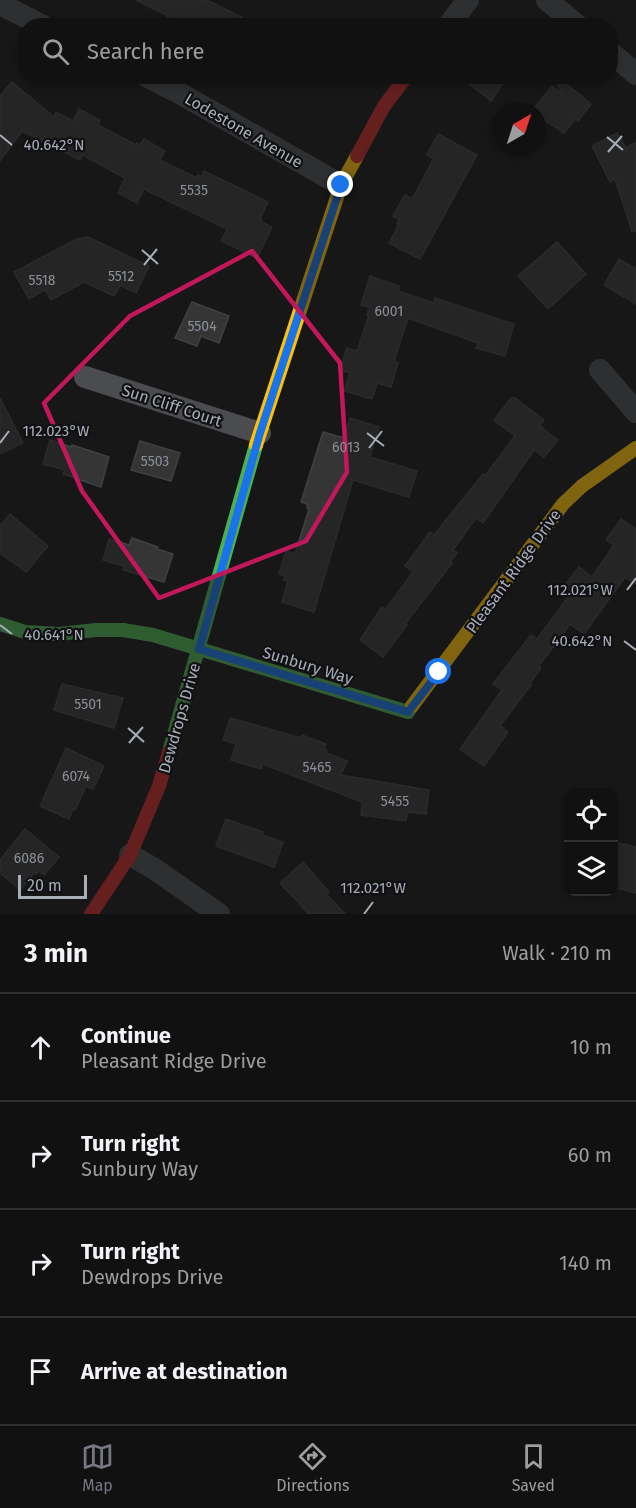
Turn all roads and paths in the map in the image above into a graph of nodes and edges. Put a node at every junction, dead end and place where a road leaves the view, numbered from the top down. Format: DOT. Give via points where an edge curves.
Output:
graph roads {
  1 [pos="468,0"];
  2 [pos="547,0"];
  3 [pos="0,4"];
  4 [pos="27,18"];
  5 [pos="454,18"];
  6 [pos="568,18"];
  7 [pos="618,59"];
  8 [pos="636,74"];
  9 [pos="162,84"];
  10 [pos="401,84"];
  11 [pos="341,185"];
  12 [pos="600,370"];
  13 [pos="85,377"];
  14 [pos="636,412"];
  15 [pos="260,433"];
  16 [pos="636,448"];
  17 [pos="0,624"];
  18 [pos="199,649"];
  19 [pos="408,712"];
  20 [pos="129,855"];
  21 [pos="91,914"];
  22 [pos="219,914"];
  1 -- 5 [label="street"];
  2 -- 6 [label="street"];
  3 -- 4 [label="street"];
  7 -- 8 [label="street"];
  9 -- 11 [label="street, Lodestone Avenue"];
  10 -- 11 [label="street, Dewdrops Drive" via="384,106"];
  11 -- 15 [label="street, Dewdrops Drive"];
  12 -- 14 [label="street"];
  13 -- 15 [label="street, Sun Cliff Court"];
  15 -- 18 [label="street, Dewdrops Drive"];
  16 -- 19 [label="street, Pleasant Ridge Drive" via="563,504"];
  17 -- 18 [label="street, Sunbury Way" via="25,632 58,634 123,630 153,634"];
  18 -- 19 [label="street, Sunbury Way"];
  18 -- 20 [label="street, Dewdrops Drive" via="159,786"];
  20 -- 21 [label="street, Dewdrops Drive"];
  20 -- 22 [label="street"];
}
